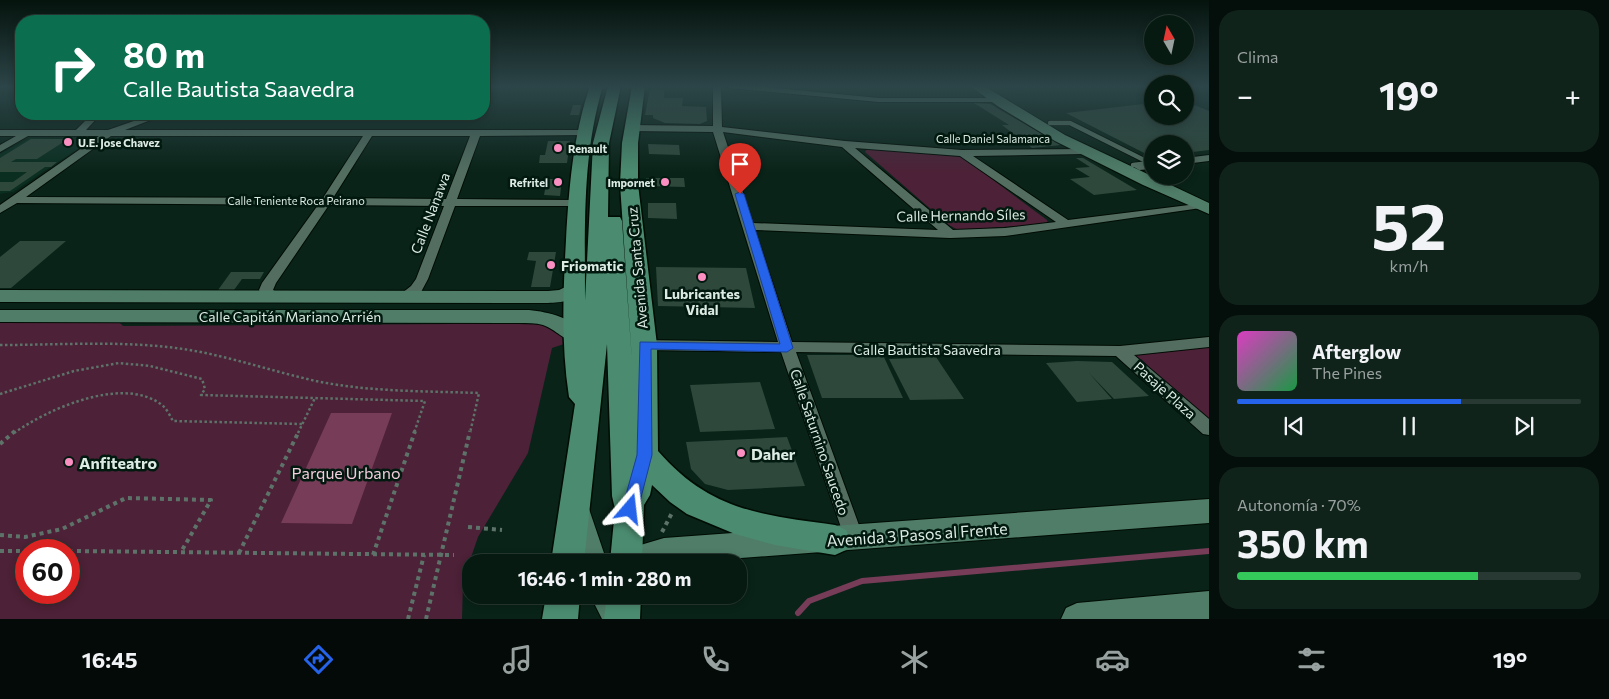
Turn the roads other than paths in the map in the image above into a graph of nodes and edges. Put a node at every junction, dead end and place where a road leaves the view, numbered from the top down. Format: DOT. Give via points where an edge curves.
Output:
graph roads {
  1 [pos="589,115"];
  2 [pos="608,115"];
  3 [pos="616,115"];
  4 [pos="634,115"];
  5 [pos="717,115"];
  6 [pos="1028,115"];
  7 [pos="91,120"];
  8 [pos="145,120"];
  9 [pos="1043,124"];
  10 [pos="632,128"];
  11 [pos="718,129"];
  12 [pos="0,133"];
  13 [pos="26,133"];
  14 [pos="78,133"];
  15 [pos="109,133"];
  16 [pos="369,133"];
  17 [pos="476,133"];
  18 [pos="583,133"];
  19 [pos="845,144"];
  20 [pos="0,149"];
  21 [pos="1084,151"];
  22 [pos="962,153"];
  23 [pos="1209,158"];
  24 [pos="1194,160"];
  25 [pos="1144,165"];
  26 [pos="600,180"];
  27 [pos="629,184"];
  28 [pos="1173,185"];
  29 [pos="14,200"];
  30 [pos="327,200"];
  31 [pos="451,203"];
  32 [pos="577,203"];
  33 [pos="1206,205"];
  34 [pos="0,210"];
  35 [pos="612,219"];
  36 [pos="1067,224"];
  37 [pos="749,226"];
  38 [pos="950,234"];
  39 [pos="574,290"];
  40 [pos="0,296"];
  41 [pos="275,296"];
  42 [pos="404,297"];
  43 [pos="499,307"];
  44 [pos="0,316"];
  45 [pos="575,336"];
  46 [pos="1209,342"];
  47 [pos="645,345"];
  48 [pos="787,348"];
  49 [pos="1120,351"];
  50 [pos="586,417"];
  51 [pos="625,428"];
  52 [pos="1209,429"];
  53 [pos="644,455"];
  54 [pos="575,499"];
  55 [pos="630,509"];
  56 [pos="1209,511"];
  57 [pos="844,540"];
  58 [pos="568,554"];
  59 [pos="590,554"];
  60 [pos="627,554"];
  61 [pos="654,554"];
  62 [pos="562,604"];
  63 [pos="574,604"];
  64 [pos="611,604"];
  65 [pos="623,604"];
  66 [pos="1209,606"];
  67 [pos="1155,615"];
  68 [pos="1093,618"];
  69 [pos="560,619"];
  70 [pos="566,619"];
  71 [pos="621,619"];
  1 -- 18 [label="main road"];
  2 -- 26 [label="main road" via="601,143"];
  3 -- 35 [label="main road, Avenida Santa Cruz"];
  4 -- 10 [label="main road, Avenida Santa Cruz"];
  5 -- 11 [label="street, Calle Saturnino Saucedo"];
  6 -- 9 [label="main road"];
  7 -- 14 [label="street"];
  8 -- 15 [label="street"];
  9 -- 21 [label="main road"];
  9 -- 25 [label="main road"];
  10 -- 11 [label="street, Calle Daniel Salamanca"];
  10 -- 27 [label="main road, Avenida Santa Cruz"];
  11 -- 19 [label="street, Calle Daniel Salamanca"];
  11 -- 37 [label="street, Calle Saturnino Saucedo"];
  12 -- 13 [label="street"];
  13 -- 14 [label="street"];
  13 -- 20 [label="street"];
  14 -- 15 [label="street"];
  15 -- 16 [label="street"];
  15 -- 29 [label="street"];
  16 -- 17 [label="street"];
  16 -- 30 [label="street"];
  17 -- 18 [label="street"];
  17 -- 31 [label="street, Calle Nanawa"];
  18 -- 32 [label="main road"];
  19 -- 22 [label="street, Calle Daniel Salamanca"];
  19 -- 38 [label="street"];
  21 -- 22 [label="street, Calle Daniel Salamanca"];
  21 -- 33 [label="main road"];
  22 -- 36 [label="street"];
  23 -- 24 [label="street"];
  26 -- 32 [label="main road"];
  26 -- 50 [label="main road" via="595,354"];
  27 -- 35 [label="main road"];
  27 -- 47 [label="main road, Avenida Santa Cruz"];
  28 -- 33 [label="main road"];
  29 -- 30 [label="street, Calle Teniente Roca Peirano"];
  29 -- 34 [label="street"];
  30 -- 31 [label="street, Calle Teniente Roca Peirano"];
  30 -- 41 [label="street" via="269,283 266,290"];
  31 -- 32 [label="street, Calle Teniente Roca Peirano"];
  31 -- 42 [label="street, Calle Nanawa" via="419,284"];
  32 -- 39 [label="main road"];
  33 -- 36 [label="street, Calle Hernando Síles"];
  35 -- 51 [label="main road, Avenida Santa Cruz"];
  36 -- 38 [label="street, Calle Hernando Síles" via="1005,232"];
  37 -- 38 [label="street, Calle Hernando Síles"];
  37 -- 48 [label="street, Calle Saturnino Saucedo"];
  39 -- 43 [label="main road, Calle Capitán Mariano Arrién" via="564,296"];
  39 -- 45 [label="main road"];
  40 -- 41 [label="main road, Calle Capitán Mariano Arrién"];
  41 -- 42 [label="main road, Calle Capitán Mariano Arrién"];
  42 -- 43 [label="main road, Calle Capitán Mariano Arrién"];
  43 -- 44 [label="main road, Calle Capitán Mariano Arrién"];
  43 -- 45 [label="main road, Calle Capitán Mariano Arrién" via="546,318 563,325"];
  45 -- 50 [label="main road" via="575,358"];
  46 -- 49 [label="street, Calle Bautista Saavedra"];
  47 -- 48 [label="street, Calle Bautista Saavedra"];
  47 -- 53 [label="main road, Avenida Santa Cruz"];
  48 -- 49 [label="street, Calle Bautista Saavedra"];
  48 -- 57 [label="street, Calle Saturnino Saucedo"];
  49 -- 52 [label="street, Pasaje Plaza"];
  50 -- 54 [label="main road"];
  51 -- 53 [label="main road"];
  51 -- 55 [label="main road, Avenida Santa Cruz"];
  53 -- 55 [label="main road, Avenida Santa Cruz"];
  53 -- 57 [label="main road" via="682,494 716,513 782,532"];
  54 -- 58 [label="main road"];
  54 -- 59 [label="main road"];
  55 -- 60 [label="main road, Avenida Santa Cruz"];
  56 -- 57 [label="main road, Avenida 3 Pasos al Frente"];
  57 -- 61 [label="main road, Avenida 3 Pasos al Frente"];
  62 -- 69 [label="main road"];
  63 -- 70 [label="main road"];
  64 -- 71 [label="main road"];
  65 -- 71 [label="main road"];
  66 -- 67 [label="main road"];
  67 -- 68 [label="main road"];
}
